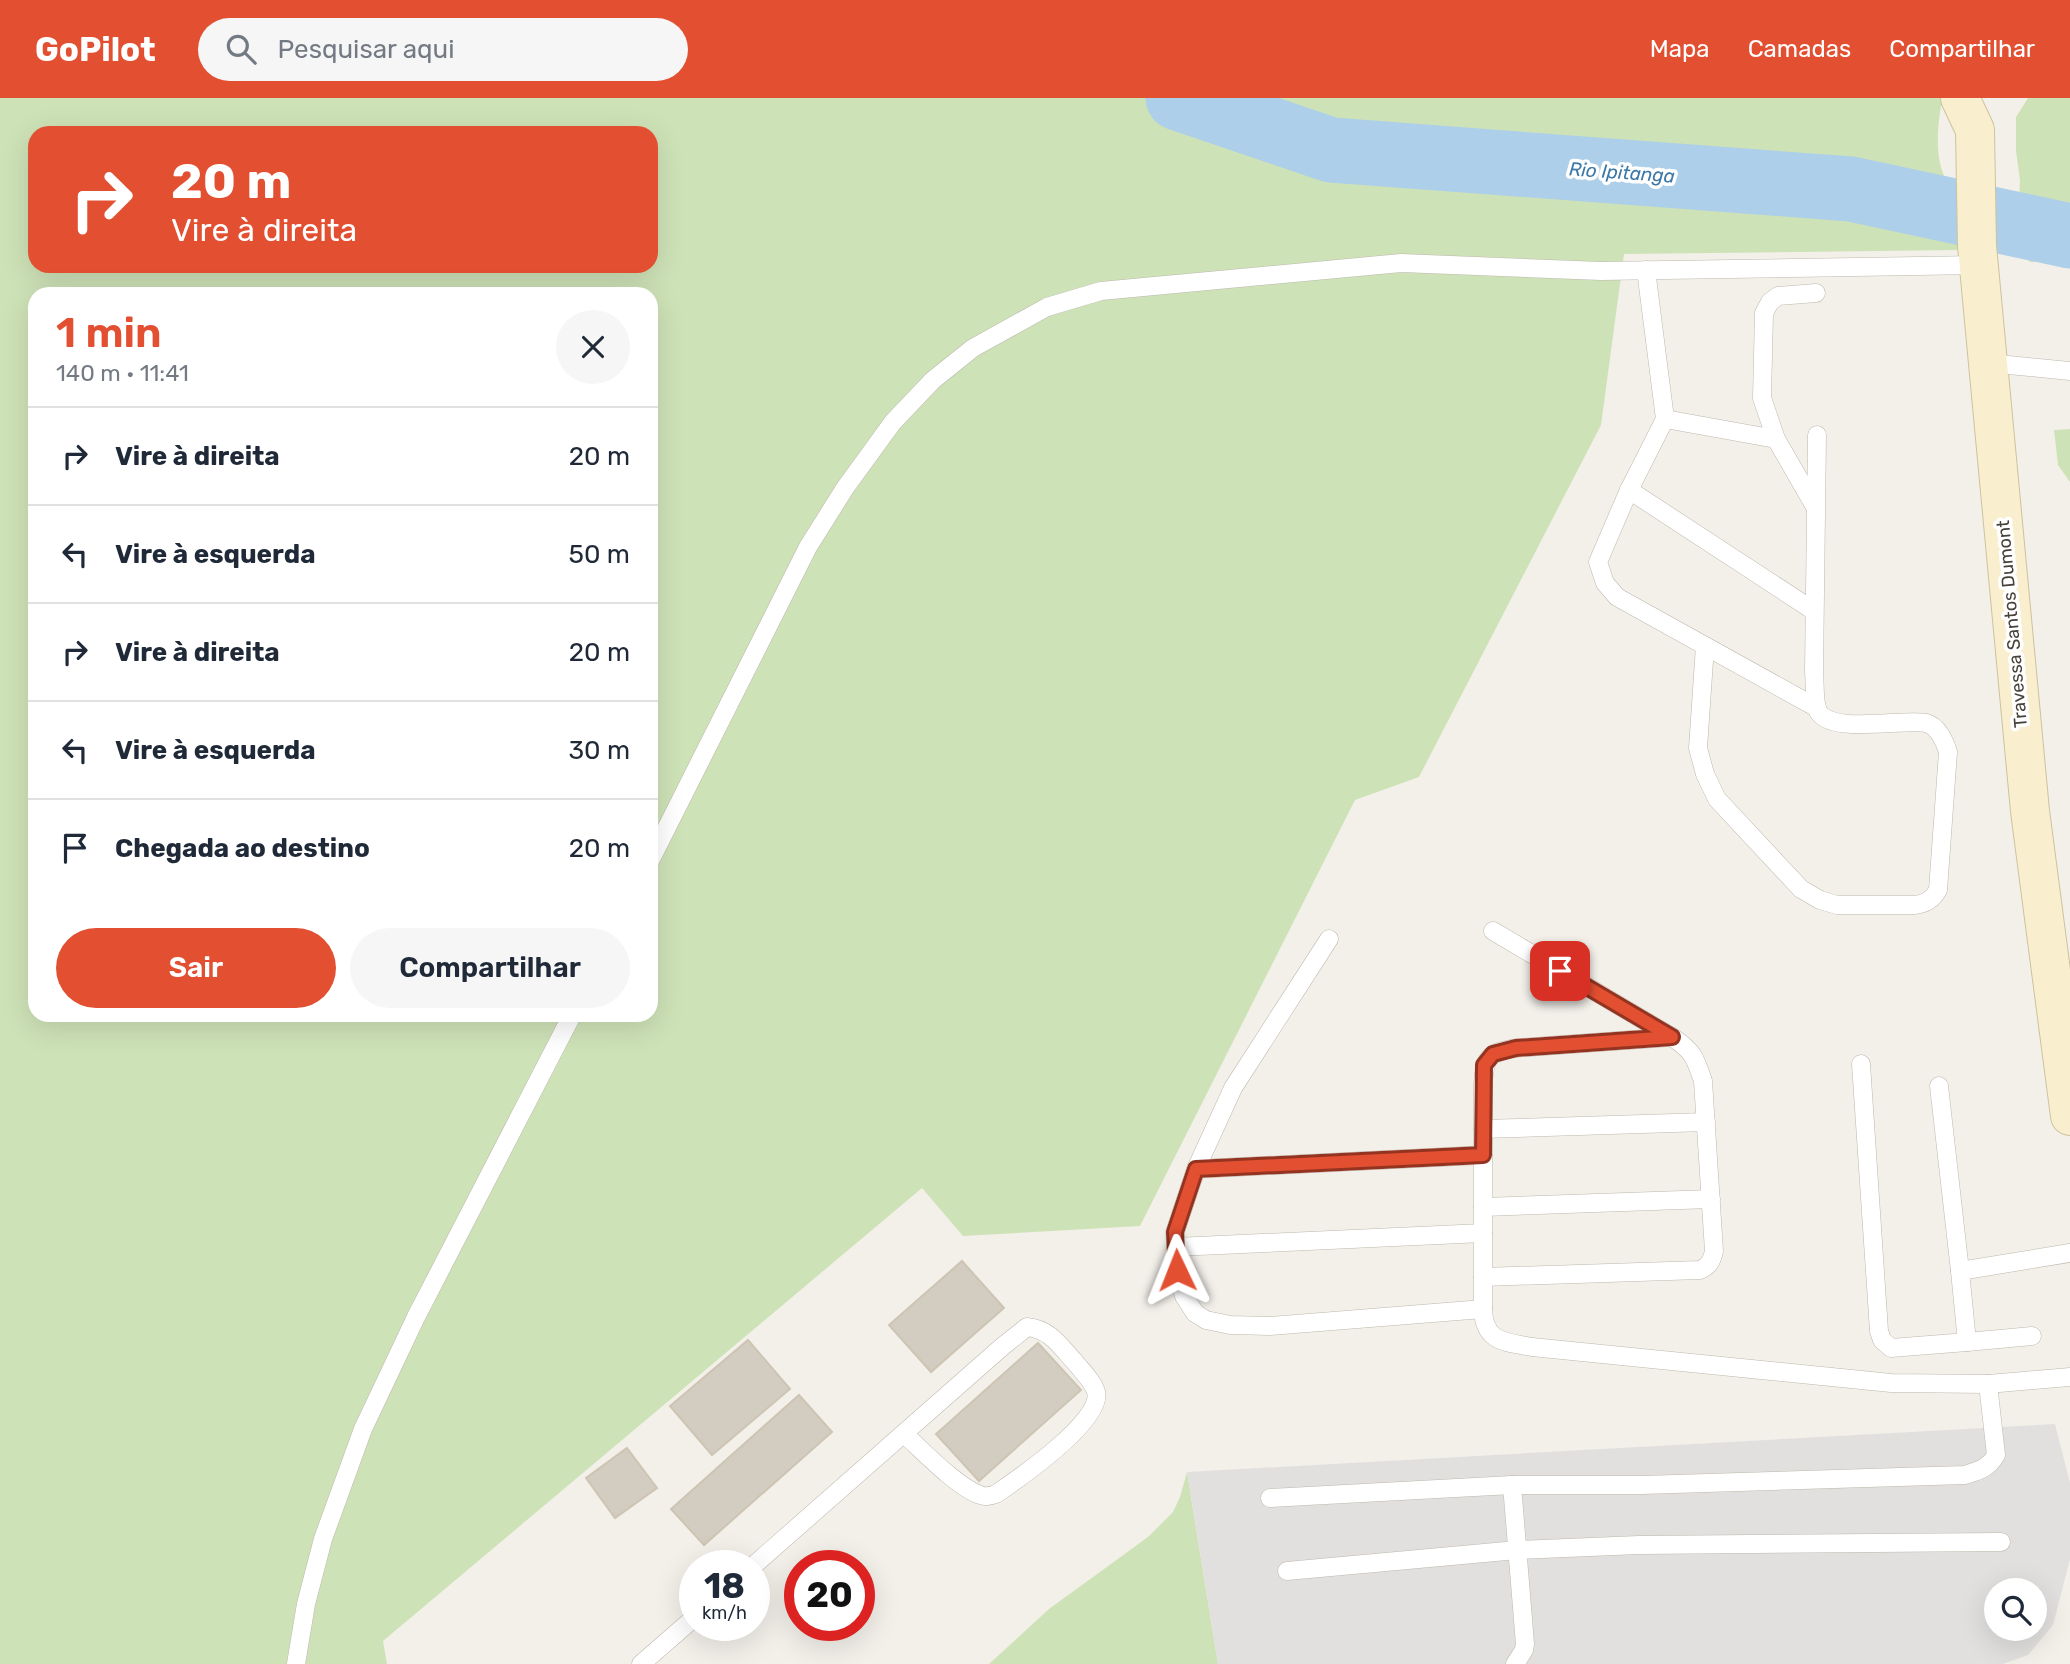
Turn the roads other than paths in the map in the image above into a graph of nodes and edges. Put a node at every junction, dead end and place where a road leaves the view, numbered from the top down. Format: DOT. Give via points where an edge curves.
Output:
graph roads {
  1 [pos="1976,119"];
  2 [pos="1978,255"];
  3 [pos="1646,270"];
  4 [pos="1816,293"];
  5 [pos="1988,363"];
  6 [pos="2070,371"];
  7 [pos="1665,419"];
  8 [pos="1816,435"];
  9 [pos="1776,439"];
  10 [pos="1629,491"];
  11 [pos="1815,507"];
  12 [pos="1814,611"];
  13 [pos="1705,646"];
  14 [pos="1817,708"];
  15 [pos="658,845"];
  16 [pos="1493,931"];
  17 [pos="1329,939"];
  18 [pos="568,1022"];
  19 [pos="1672,1037"];
  20 [pos="1861,1064"];
  21 [pos="1939,1086"];
  22 [pos="2070,1116"];
  23 [pos="1706,1122"];
  24 [pos="1483,1129"];
  25 [pos="1483,1155"];
  26 [pos="1196,1169"];
  27 [pos="1711,1199"];
  28 [pos="1483,1207"];
  29 [pos="1483,1233"];
  30 [pos="1176,1247"];
  31 [pos="2070,1253"];
  32 [pos="1960,1271"];
  33 [pos="1483,1277"];
  34 [pos="1483,1309"];
  35 [pos="2032,1336"];
  36 [pos="1967,1342"];
  37 [pos="2070,1377"];
  38 [pos="1988,1384"];
  39 [pos="904,1434"];
  40 [pos="1512,1485"];
  41 [pos="1269,1499"];
  42 [pos="2001,1542"];
  43 [pos="1517,1550"];
  44 [pos="770,1551"];
  45 [pos="1287,1571"];
  46 [pos="679,1631"];
  47 [pos="296,1664"];
  48 [pos="641,1664"];
  49 [pos="1515,1664"];
  1 -- 2 [label="main road, Travessa Santos Dumont"];
  2 -- 3 [label="lane"];
  2 -- 5 [label="main road, Travessa Santos Dumont"];
  3 -- 7 [label="lane"];
  3 -- 15 [label="lane" via="1401,263 1101,291 1047,307 973,348 933,380 893,422 845,488 808,547"];
  4 -- 9 [label="lane" via="1778,296 1764,313 1762,398"];
  5 -- 6 [label="lane"];
  5 -- 22 [label="main road, Travessa Santos Dumont" via="2030,811"];
  7 -- 9 [label="lane"];
  7 -- 10 [label="lane"];
  8 -- 11 [label="lane"];
  9 -- 11 [label="lane"];
  10 -- 12 [label="lane"];
  10 -- 13 [label="lane" via="1598,562 1601,574 1617,597"];
  11 -- 12 [label="lane"];
  12 -- 14 [label="lane"];
  13 -- 14 [label="lane"];
  13 -- 14 [label="lane" via="1698,748 1717,799 1801,889 1820,900 1837,905 1922,904 1938,890 1945,742 1928,723 1831,721"];
  16 -- 19 [label="lane"];
  17 -- 26 [label="lane" via="1233,1088"];
  18 -- 47 [label="lane" via="363,1429 323,1539"];
  19 -- 23 [label="lane" via="1695,1056 1703,1081"];
  19 -- 24 [label="lane" via="1516,1048 1493,1054 1484,1065"];
  20 -- 36 [label="lane" via="1882,1340 1891,1348"];
  21 -- 32 [label="lane"];
  23 -- 24 [label="lane"];
  23 -- 27 [label="lane"];
  24 -- 25 [label="lane"];
  25 -- 26 [label="lane"];
  25 -- 28 [label="lane"];
  26 -- 30 [label="lane" via="1175,1232"];
  27 -- 28 [label="lane"];
  27 -- 33 [label="lane" via="1713,1260 1700,1270"];
  28 -- 29 [label="lane"];
  29 -- 30 [label="lane"];
  29 -- 33 [label="lane"];
  30 -- 34 [label="lane" via="1184,1296 1195,1313 1218,1323 1270,1326"];
  31 -- 32 [label="lane"];
  32 -- 36 [label="lane"];
  33 -- 34 [label="lane"];
  34 -- 38 [label="lane" via="1490,1335 1532,1347 1891,1383"];
  35 -- 36 [label="lane"];
  37 -- 38 [label="lane"];
  38 -- 40 [label="lane" via="1996,1455 1981,1470 1965,1475"];
  39 -- 39 [label="lane" via="961,1484 988,1496 1062,1443 1090,1415 1097,1402 1096,1391 1052,1336 1027,1327"];
  39 -- 44 [label="lane"];
  40 -- 41 [label="lane"];
  40 -- 43 [label="lane"];
  42 -- 43 [label="lane"];
  43 -- 45 [label="lane"];
  43 -- 49 [label="lane" via="1525,1644"];
  46 -- 48 [label="lane"];
}
